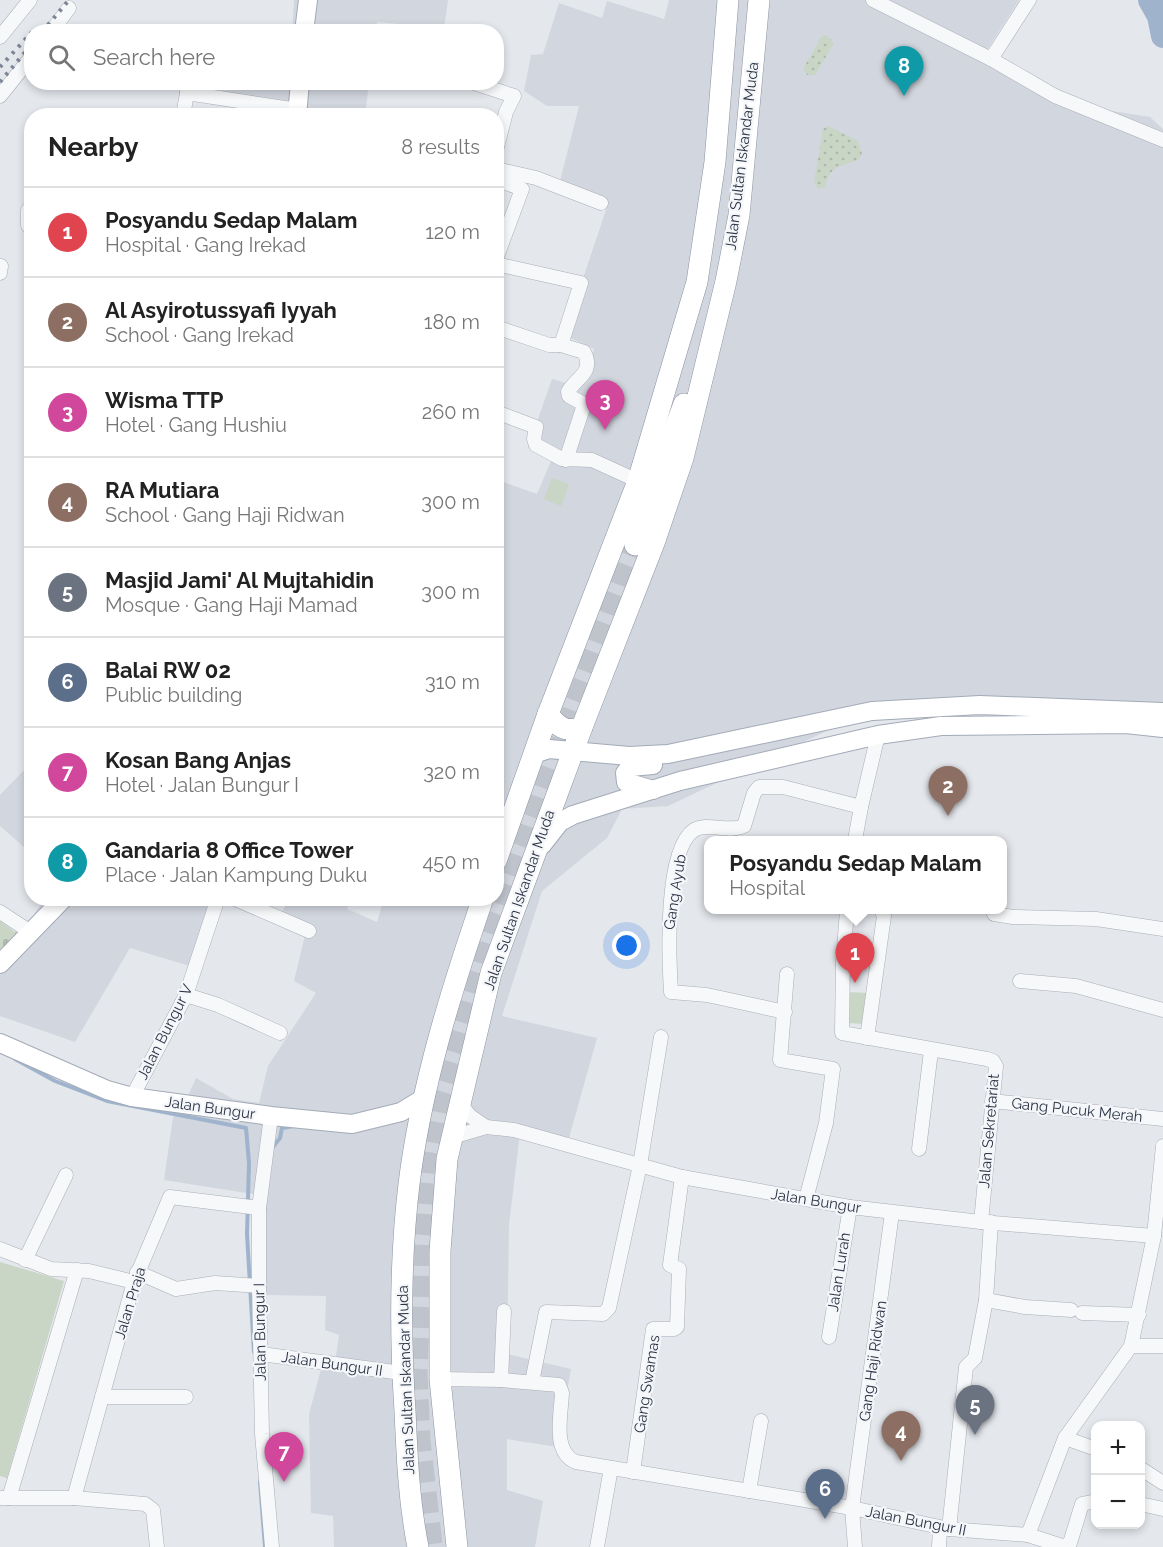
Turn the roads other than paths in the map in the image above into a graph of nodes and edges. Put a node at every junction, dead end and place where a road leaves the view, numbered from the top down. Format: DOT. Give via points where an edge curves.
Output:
graph roads {
  1 [pos="30,0"];
  2 [pos="308,0"];
  3 [pos="728,0"];
  4 [pos="759,0"];
  5 [pos="873,0"];
  6 [pos="1029,0"];
  7 [pos="69,8"];
  8 [pos="57,24"];
  9 [pos="305,24"];
  10 [pos="0,37"];
  11 [pos="991,59"];
  12 [pos="24,66"];
  13 [pos="187,90"];
  14 [pos="196,90"];
  15 [pos="299,90"];
  16 [pos="496,90"];
  17 [pos="0,96"];
  18 [pos="184,108"];
  19 [pos="280,108"];
  20 [pos="298,108"];
  21 [pos="504,119"];
  22 [pos="1163,140"];
  23 [pos="504,171"];
  24 [pos="504,182"];
  25 [pos="601,203"];
  26 [pos="504,237"];
  27 [pos="504,266"];
  28 [pos="504,330"];
  29 [pos="561,345"];
  30 [pos="710,346"];
  31 [pos="504,415"];
  32 [pos="566,460"];
  33 [pos="644,486"];
  34 [pos="635,545"];
  35 [pos="937,707"];
  36 [pos="1163,712"];
  37 [pos="548,714"];
  38 [pos="582,726"];
  39 [pos="941,726"];
  40 [pos="1163,728"];
  41 [pos="878,735"];
  42 [pos="689,750"];
  43 [pos="573,751"];
  44 [pos="534,754"];
  45 [pos="653,790"];
  46 [pos="861,807"];
  47 [pos="856,836"];
  48 [pos="504,838"];
  49 [pos="535,854"];
  50 [pos="56,906"];
  51 [pos="215,906"];
  52 [pos="251,906"];
  53 [pos="480,906"];
  54 [pos="0,912"];
  55 [pos="847,914"];
  56 [pos="883,914"];
  57 [pos="994,914"];
  58 [pos="1163,929"];
  59 [pos="29,931"];
  60 [pos="309,931"];
  61 [pos="0,964"];
  62 [pos="787,974"];
  63 [pos="1020,981"];
  64 [pos="186,995"];
  65 [pos="1163,1010"];
  66 [pos="784,1012"];
  67 [pos="280,1033"];
  68 [pos="661,1037"];
  69 [pos="867,1038"];
  70 [pos="0,1043"];
  71 [pos="931,1051"];
  72 [pos="426,1093"];
  73 [pos="132,1097"];
  74 [pos="460,1100"];
  75 [pos="992,1101"];
  76 [pos="271,1116"];
  77 [pos="1163,1119"];
  78 [pos="486,1127"];
  79 [pos="452,1137"];
  80 [pos="1163,1146"];
  81 [pos="919,1149"];
  82 [pos="413,1156"];
  83 [pos="447,1159"];
  84 [pos="640,1165"];
  85 [pos="66,1175"];
  86 [pos="682,1177"];
  87 [pos="806,1199"];
  88 [pos="850,1207"];
  89 [pos="259,1208"];
  90 [pos="892,1213"];
  91 [pos="986,1222"];
  92 [pos="1154,1236"];
  93 [pos="0,1249"];
  94 [pos="25,1260"];
  95 [pos="77,1270"];
  96 [pos="136,1277"];
  97 [pos="259,1286"];
  98 [pos="986,1300"];
  99 [pos="504,1311"];
  100 [pos="1139,1315"];
  101 [pos="829,1337"];
  102 [pos="1131,1346"];
  103 [pos="1163,1346"];
  104 [pos="261,1354"];
  105 [pos="402,1373"];
  106 [pos="440,1379"];
  107 [pos="501,1380"];
  108 [pos="532,1382"];
  109 [pos="102,1397"];
  110 [pos="186,1397"];
  111 [pos="761,1420"];
  112 [pos="1065,1438"];
  113 [pos="1091,1448"];
  114 [pos="611,1468"];
  115 [pos="1145,1471"];
  116 [pos="633,1472"];
  117 [pos="1163,1483"];
  118 [pos="749,1491"];
  119 [pos="5,1498"];
  120 [pos="74,1498"];
  121 [pos="1091,1502"];
  122 [pos="1145,1505"];
  123 [pos="852,1508"];
  124 [pos="1163,1509"];
  125 [pos="944,1529"];
  126 [pos="1028,1535"];
  127 [pos="428,1546"];
  128 [pos="157,1547"];
  129 [pos="272,1547"];
  130 [pos="457,1547"];
  131 [pos="597,1547"];
  132 [pos="855,1547"];
  133 [pos="939,1547"];
  134 [pos="1064,1547"];
  1 -- 10 [label="street"];
  2 -- 9 [label="main road"];
  3 -- 33 [label="highway, Jalan Sultan Iskandar Muda" via="715,162 697,282 680,338 669,417"];
  4 -- 30 [label="highway, Jalan Sultan Iskandar Muda" via="739,215"];
  5 -- 11 [label="street"];
  6 -- 11 [label="street"];
  7 -- 8 [label="street"];
  11 -- 22 [label="street" via="1054,96"];
  12 -- 17 [label="street"];
  13 -- 18 [label="street"];
  14 -- 19 [label="street"];
  15 -- 20 [label="main road"];
  16 -- 21 [label="street" via="514,96"];
  23 -- 25 [label="street" via="536,178"];
  24 -- 26 [label="street" via="522,189"];
  27 -- 29 [label="street" via="581,283"];
  28 -- 29 [label="street" via="549,345"];
  29 -- 32 [label="street" via="584,352 587,358 583,377 568,392 583,408"];
  30 -- 33 [label="highway, Jalan Sultan Iskandar Muda"];
  30 -- 38 [label="highway, Jalan Sultan Iskandar Muda" via="683,458"];
  31 -- 32 [label="street" via="536,427 536,445"];
  32 -- 33 [label="street" via="592,460"];
  33 -- 34 [label="highway, Jalan Sultan Iskandar Muda"];
  33 -- 37 [label="highway, Jalan Sultan Iskandar Muda"];
  35 -- 36 [label="main road"];
  35 -- 39 [label="main road"];
  35 -- 42 [label="main road" via="872,711"];
  37 -- 38 [label="highway" via="561,728"];
  37 -- 44 [label="highway, Jalan Sultan Iskandar Muda"];
  38 -- 43 [label="highway, Jalan Sultan Iskandar Muda"];
  39 -- 40 [label="main road" via="1126,724"];
  39 -- 41 [label="main road"];
  41 -- 45 [label="main road"];
  41 -- 46 [label="street"];
  42 -- 43 [label="main road" via="647,756"];
  42 -- 45 [label="main road" via="683,758 630,767 625,773 626,782"];
  43 -- 44 [label="main road" via="549,749"];
  43 -- 49 [label="highway, Jalan Sultan Iskandar Muda"];
  44 -- 48 [label="highway, Jalan Sultan Iskandar Muda"];
  45 -- 49 [label="main road" via="565,818"];
  46 -- 47 [label="street"];
  46 -- 66 [label="street, Gang Ayub" via="783,788 759,787 744,826 699,828 692,831 682,848 669,916 671,992 707,994"];
  49 -- 74 [label="highway, Jalan Sultan Iskandar Muda" via="491,973"];
  50 -- 59 [label="main road"];
  51 -- 64 [label="street, Jalan Bungur V"];
  52 -- 60 [label="street"];
  53 -- 72 [label="highway, Jalan Sultan Iskandar Muda" via="458,971"];
  54 -- 59 [label="street"];
  55 -- 69 [label="street, Jalan Sekretariat" via="842,1031"];
  56 -- 69 [label="street"];
  57 -- 58 [label="street" via="1096,919"];
  59 -- 61 [label="main road"];
  62 -- 66 [label="street"];
  63 -- 65 [label="street" via="1076,986"];
  64 -- 67 [label="street"];
  64 -- 73 [label="street, Jalan Bungur V"];
  66 -- 87 [label="street" via="780,1060 833,1069 826,1123"];
  68 -- 84 [label="street"];
  69 -- 71 [label="street, Jalan Sekretariat"];
  70 -- 73 [label="main road, Jalan Bungur"];
  71 -- 75 [label="street, Jalan Sekretariat" via="993,1061 996,1071"];
  71 -- 81 [label="street"];
  72 -- 74 [label="highway" via="442,1103"];
  72 -- 76 [label="main road, Jalan Bungur" via="401,1112 352,1124"];
  72 -- 82 [label="highway, Jalan Sultan Iskandar Muda"];
  73 -- 76 [label="main road, Jalan Bungur"];
  74 -- 78 [label="street" via="470,1116"];
  74 -- 79 [label="highway, Jalan Sultan Iskandar Muda"];
  75 -- 77 [label="street, Gang Pucuk Merah"];
  75 -- 91 [label="street, Jalan Sekretariat"];
  76 -- 89 [label="street, Jalan Bungur I"];
  78 -- 79 [label="street, Jalan Bungur"];
  78 -- 84 [label="street, Jalan Bungur" via="528,1133"];
  79 -- 83 [label="highway, Jalan Sultan Iskandar Muda"];
  80 -- 92 [label="street"];
  82 -- 83 [label="highway" via="432,1152"];
  82 -- 105 [label="highway, Jalan Sultan Iskandar Muda" via="403,1249"];
  83 -- 106 [label="highway, Jalan Sultan Iskandar Muda" via="440,1251"];
  84 -- 86 [label="street, Jalan Bungur"];
  84 -- 108 [label="street" via="606,1312 546,1312"];
  85 -- 94 [label="street"];
  86 -- 87 [label="street, Jalan Bungur"];
  86 -- 116 [label="street, Gang Swamas" via="670,1265 678,1269 676,1327 653,1329"];
  87 -- 88 [label="street, Jalan Bungur"];
  88 -- 90 [label="street, Jalan Bungur"];
  88 -- 101 [label="street, Jalan Lurah"];
  89 -- 96 [label="street, Jalan Praja" via="170,1197"];
  89 -- 97 [label="street, Jalan Bungur I"];
  90 -- 91 [label="street, Jalan Bungur"];
  90 -- 123 [label="street, Gang Haji Ridwan"];
  91 -- 92 [label="street, Jalan Bungur"];
  91 -- 98 [label="street, Jalan Sekretariat"];
  92 -- 100 [label="street"];
  93 -- 94 [label="street"];
  94 -- 95 [label="street" via="51,1269"];
  95 -- 96 [label="street"];
  95 -- 119 [label="street"];
  96 -- 97 [label="street" via="176,1289 215,1283"];
  96 -- 109 [label="street, Jalan Praja"];
  97 -- 104 [label="street, Jalan Bungur I"];
  98 -- 100 [label="street" via="1025,1307"];
  98 -- 125 [label="street, Jalan Sekretariat" via="975,1358 966,1367"];
  99 -- 107 [label="street"];
  100 -- 102 [label="street"];
  102 -- 103 [label="street"];
  102 -- 112 [label="street"];
  104 -- 105 [label="street, Jalan Bungur II"];
  104 -- 129 [label="street, Jalan Bungur I" via="262,1434"];
  105 -- 127 [label="highway, Jalan Sultan Iskandar Muda" via="410,1506"];
  106 -- 107 [label="street, Jalan Bungur II"];
  106 -- 130 [label="highway, Jalan Sultan Iskandar Muda"];
  107 -- 108 [label="street, Jalan Bungur II"];
  108 -- 114 [label="street, Jalan Bungur II" via="554,1383 561,1389 563,1454 576,1462"];
  109 -- 110 [label="street"];
  109 -- 120 [label="street, Jalan Praja"];
  111 -- 118 [label="street"];
  112 -- 113 [label="street"];
  112 -- 126 [label="street"];
  114 -- 116 [label="street, Jalan Bungur II"];
  114 -- 131 [label="street"];
  115 -- 117 [label="street"];
  116 -- 118 [label="street, Jalan Bungur II"];
  118 -- 123 [label="street, Jalan Bungur II"];
  119 -- 120 [label="street"];
  120 -- 128 [label="street" via="149,1506 153,1510"];
  121 -- 134 [label="street" via="1082,1504 1070,1543"];
  122 -- 124 [label="street"];
  123 -- 125 [label="street, Jalan Bungur II"];
  123 -- 132 [label="street, Gang Haji Ridwan"];
  125 -- 126 [label="street, Jalan Bungur II"];
  125 -- 133 [label="street, Jalan Sekretariat"];
  126 -- 134 [label="street, Jalan Bungur II"];
}
